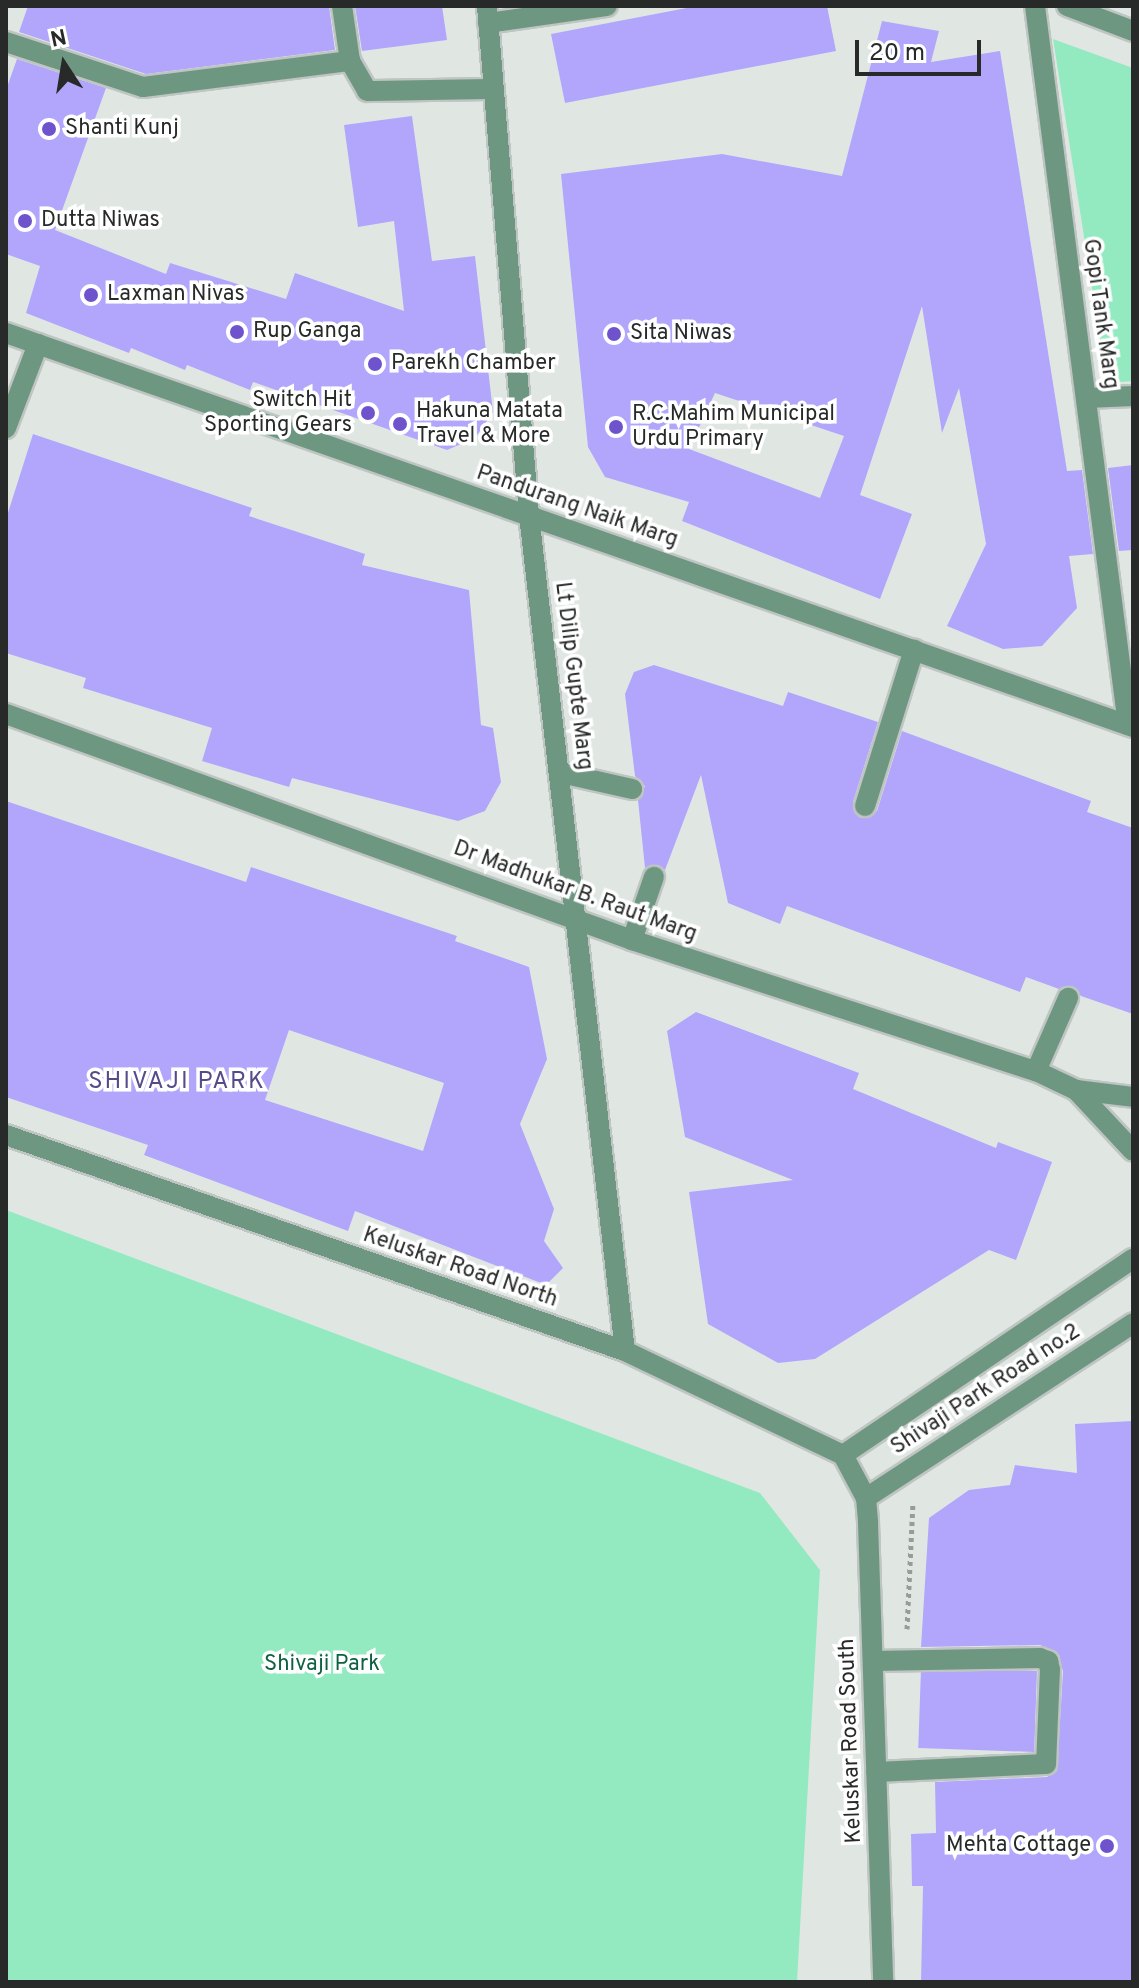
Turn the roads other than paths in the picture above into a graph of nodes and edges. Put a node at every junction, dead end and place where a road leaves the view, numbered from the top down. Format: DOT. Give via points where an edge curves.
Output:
graph roads {
  1 [pos="342,6"];
  2 [pos="607,6"];
  3 [pos="1035,6"];
  4 [pos="1067,6"];
  5 [pos="487,15"];
  6 [pos="1133,31"];
  7 [pos="6,42"];
  8 [pos="350,61"];
  9 [pos="494,89"];
  10 [pos="6,333"];
  11 [pos="38,344"];
  12 [pos="15,377"];
  13 [pos="1133,396"];
  14 [pos="1087,398"];
  15 [pos="6,428"];
  16 [pos="529,515"];
  17 [pos="914,650"];
  18 [pos="6,714"];
  19 [pos="1130,726"];
  20 [pos="561,773"];
  21 [pos="632,789"];
  22 [pos="865,806"];
  23 [pos="654,877"];
  24 [pos="579,919"];
  25 [pos="632,940"];
  26 [pos="1068,998"];
  27 [pos="1036,1071"];
  28 [pos="1076,1090"];
  29 [pos="1133,1097"];
  30 [pos="6,1135"];
  31 [pos="1133,1151"];
  32 [pos="1133,1259"];
  33 [pos="1133,1323"];
  34 [pos="625,1351"];
  35 [pos="843,1455"];
  36 [pos="866,1498"];
  37 [pos="873,1661"];
  38 [pos="876,1772"];
  39 [pos="883,1982"];
  1 -- 8 [label="street"];
  2 -- 5 [label="street"];
  3 -- 14 [label="street, Gopi Tank Marg"];
  4 -- 6 [label="street"];
  5 -- 9 [label="street, Lt Dilip Gupte Marg"];
  7 -- 8 [label="street" via="143,87"];
  8 -- 9 [label="street" via="367,91"];
  9 -- 16 [label="street, Lt Dilip Gupte Marg"];
  10 -- 11 [label="street, Pandurang Naik Marg"];
  11 -- 12 [label="street"];
  11 -- 16 [label="street, Pandurang Naik Marg"];
  12 -- 15 [label="street"];
  13 -- 14 [label="street"];
  14 -- 19 [label="street, Gopi Tank Marg"];
  16 -- 17 [label="street, Pandurang Naik Marg"];
  16 -- 20 [label="street, Lt Dilip Gupte Marg"];
  17 -- 19 [label="street, Pandurang Naik Marg"];
  17 -- 22 [label="street"];
  18 -- 24 [label="street, Dr Madhukar B. Raut Marg"];
  20 -- 21 [label="street"];
  20 -- 24 [label="street, Lt Dilip Gupte Marg"];
  23 -- 25 [label="street"];
  24 -- 25 [label="street, Dr Madhukar B. Raut Marg"];
  24 -- 34 [label="street, Lt Dilip Gupte Marg"];
  25 -- 27 [label="street, Dr Madhukar B. Raut Marg"];
  26 -- 27 [label="street"];
  27 -- 28 [label="street, Dr Madhukar B. Raut Marg"];
  28 -- 29 [label="street, Dr Madhukar B. Raut Marg"];
  28 -- 31 [label="street"];
  30 -- 34 [label="street, Keluskar Road North"];
  32 -- 35 [label="street"];
  33 -- 36 [label="street, Shivaji Park Road no.2"];
  34 -- 35 [label="street, Keluskar Road North"];
  35 -- 36 [label="street"];
  36 -- 37 [label="street, Keluskar Road South"];
  37 -- 38 [label="street, Keluskar Road South"];
  37 -- 38 [label="street" via="1040,1658 1048,1661 1050,1670 1046,1764"];
  38 -- 39 [label="street, Keluskar Road South"];
}
